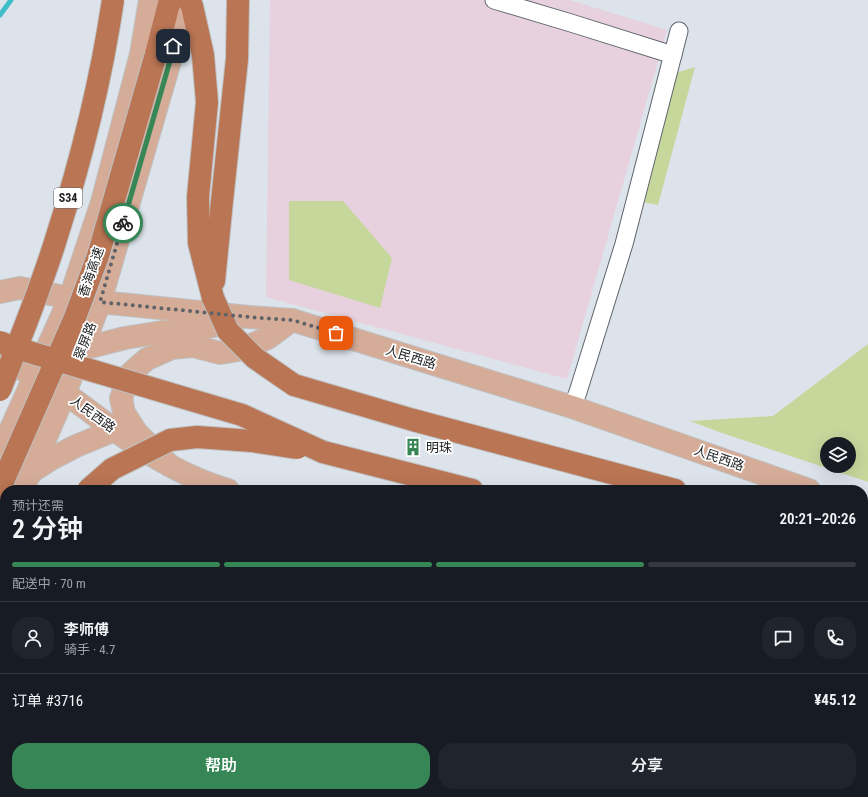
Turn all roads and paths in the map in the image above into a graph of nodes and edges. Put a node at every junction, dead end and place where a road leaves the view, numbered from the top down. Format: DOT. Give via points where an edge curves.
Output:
graph roads {
  1 [pos="113,0"];
  2 [pos="150,0"];
  3 [pos="159,0"];
  4 [pos="170,0"];
  5 [pos="181,0"];
  6 [pos="188,0"];
  7 [pos="238,0"];
  8 [pos="494,0"];
  9 [pos="679,31"];
  10 [pos="156,54"];
  11 [pos="673,55"];
  12 [pos="0,292"];
  13 [pos="70,298"];
  14 [pos="213,298"];
  15 [pos="100,302"];
  16 [pos="249,317"];
  17 [pos="292,320"];
  18 [pos="0,342"];
  19 [pos="82,349"];
  20 [pos="0,359"];
  21 [pos="35,375"];
  22 [pos="0,390"];
  23 [pos="65,393"];
  24 [pos="572,407"];
  25 [pos="115,430"];
  26 [pos="0,452"];
  27 [pos="323,452"];
  28 [pos="169,465"];
  29 [pos="26,481"];
  30 [pos="1,485"];
  31 [pos="94,485"];
  32 [pos="212,485"];
  33 [pos="452,485"];
  34 [pos="656,485"];
  35 [pos="795,485"];
  1 -- 22 [label="highway, S34, bridge" via="84,144 56,241"];
  2 -- 13 [label="main road" via="141,54 102,202"];
  3 -- 10 [label="highway, 香海高速"];
  4 -- 10 [label="highway"];
  5 -- 15 [label="main road, 翠屏路" via="170,61"];
  6 -- 14 [label="highway" via="192,6 204,55 207,102 198,197 199,243"];
  7 -- 14 [label="highway" via="238,59"];
  8 -- 11 [label="lane"];
  9 -- 11 [label="lane"];
  10 -- 30 [label="highway, 香海高速, bridge" via="98,256 74,320"];
  11 -- 24 [label="lane" via="624,244"];
  12 -- 13 [label="main road, 人民西路" via="20,288"];
  13 -- 15 [label="main road, 人民西路"];
  13 -- 21 [label="main road"];
  14 -- 34 [label="highway, bridge" via="228,331 255,358 294,385 413,420"];
  15 -- 16 [label="main road, 人民西路"];
  15 -- 19 [label="main road, 翠屏路"];
  16 -- 17 [label="main road, 人民西路"];
  16 -- 19 [label="main road" via="231,324 125,338"];
  17 -- 24 [label="main road, 人民西路"];
  17 -- 28 [label="main road" via="268,338 239,350 220,353 193,346 172,348 147,359 130,374 121,398 124,413 137,433"];
  18 -- 27 [label="highway, bridge" via="242,415"];
  19 -- 21 [label="main road"];
  19 -- 23 [label="main road, 翠屏路"];
  20 -- 21 [label="main road, 人民西路"];
  21 -- 23 [label="main road, 人民西路"];
  21 -- 26 [label="main road"];
  23 -- 25 [label="main road, 人民西路"];
  23 -- 29 [label="main road, 翠屏路"];
  24 -- 35 [label="main road, 人民西路"];
  25 -- 28 [label="main road, 人民西路"];
  25 -- 29 [label="main road" via="54,458"];
  27 -- 31 [label="highway, bridge" via="252,441 197,437 170,440 112,469"];
  27 -- 33 [label="highway"];
  28 -- 32 [label="main road, 人民西路"];
}
